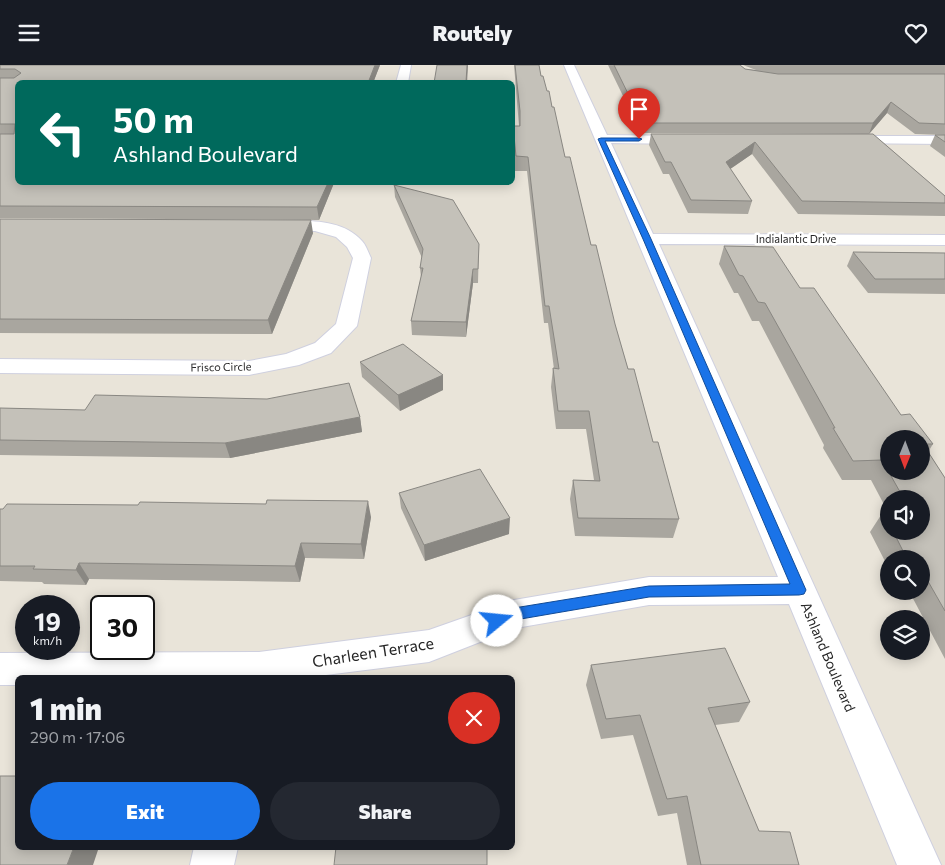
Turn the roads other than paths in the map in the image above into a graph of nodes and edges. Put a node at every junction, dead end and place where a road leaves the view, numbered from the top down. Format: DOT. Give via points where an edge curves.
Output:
graph roads {
  1 [pos="406,65"];
  2 [pos="569,65"];
  3 [pos="403,80"];
  4 [pos="601,139"];
  5 [pos="699,140"];
  6 [pos="827,140"];
  7 [pos="945,140"];
  8 [pos="256,226"];
  9 [pos="647,239"];
  10 [pos="945,239"];
  11 [pos="0,366"];
  12 [pos="799,590"];
  13 [pos="0,669"];
  14 [pos="258,673"];
  15 [pos="215,850"];
  16 [pos="212,865"];
  17 [pos="919,865"];
  1 -- 3 [label="street"];
  2 -- 4 [label="street, Ashland Boulevard"];
  4 -- 5 [label="street"];
  4 -- 9 [label="street, Ashland Boulevard"];
  6 -- 7 [label="street"];
  8 -- 11 [label="street, Frisco Circle" via="315,226 342,233 355,243 362,258 346,326 323,348 291,360 248,368"];
  9 -- 10 [label="street, Indialantic Drive"];
  9 -- 12 [label="street, Ashland Boulevard"];
  12 -- 14 [label="street, Charleen Terrace" via="649,591 514,614 430,646"];
  12 -- 17 [label="street, Ashland Boulevard"];
  13 -- 14 [label="street, Charleen Terrace"];
  15 -- 16 [label="street"];
}
